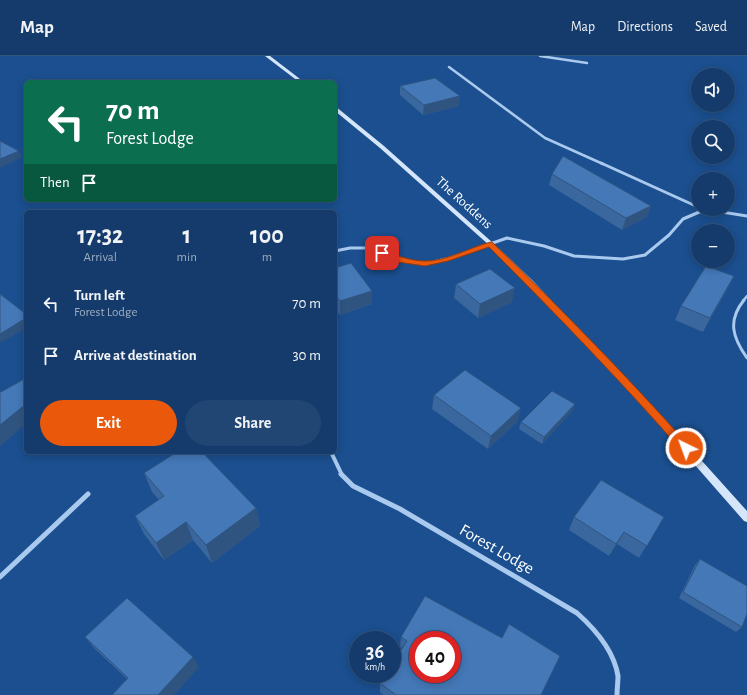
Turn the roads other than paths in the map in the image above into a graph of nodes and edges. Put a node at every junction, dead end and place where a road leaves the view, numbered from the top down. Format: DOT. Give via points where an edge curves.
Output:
graph roads {
  1 [pos="267,56"];
  2 [pos="540,56"];
  3 [pos="587,63"];
  4 [pos="448,67"];
  5 [pos="299,80"];
  6 [pos="337,110"];
  7 [pos="691,204"];
  8 [pos="735,214"];
  9 [pos="691,215"];
  10 [pos="747,216"];
  11 [pos="491,244"];
  12 [pos="337,250"];
  13 [pos="747,296"];
  14 [pos="747,358"];
  15 [pos="332,454"];
  16 [pos="88,494"];
  17 [pos="747,518"];
  18 [pos="0,577"];
  19 [pos="616,695"];
  1 -- 5 [label="street"];
  2 -- 3 [label="street"];
  4 -- 7 [label="street" via="545,138"];
  6 -- 11 [label="street, The Roddens"];
  8 -- 10 [label="street"];
  9 -- 11 [label="street" via="683,219 645,255 623,259 574,256 507,238"];
  11 -- 12 [label="street" via="425,264 401,260 365,248"];
  11 -- 17 [label="street, The Roddens" via="655,414"];
  13 -- 14 [label="lane" via="733,319 736,338"];
  15 -- 19 [label="street, Forest Lodge" via="342,476 353,486 400,509 577,613 596,632 608,652 618,674"];
  16 -- 18 [label="street"];
}
